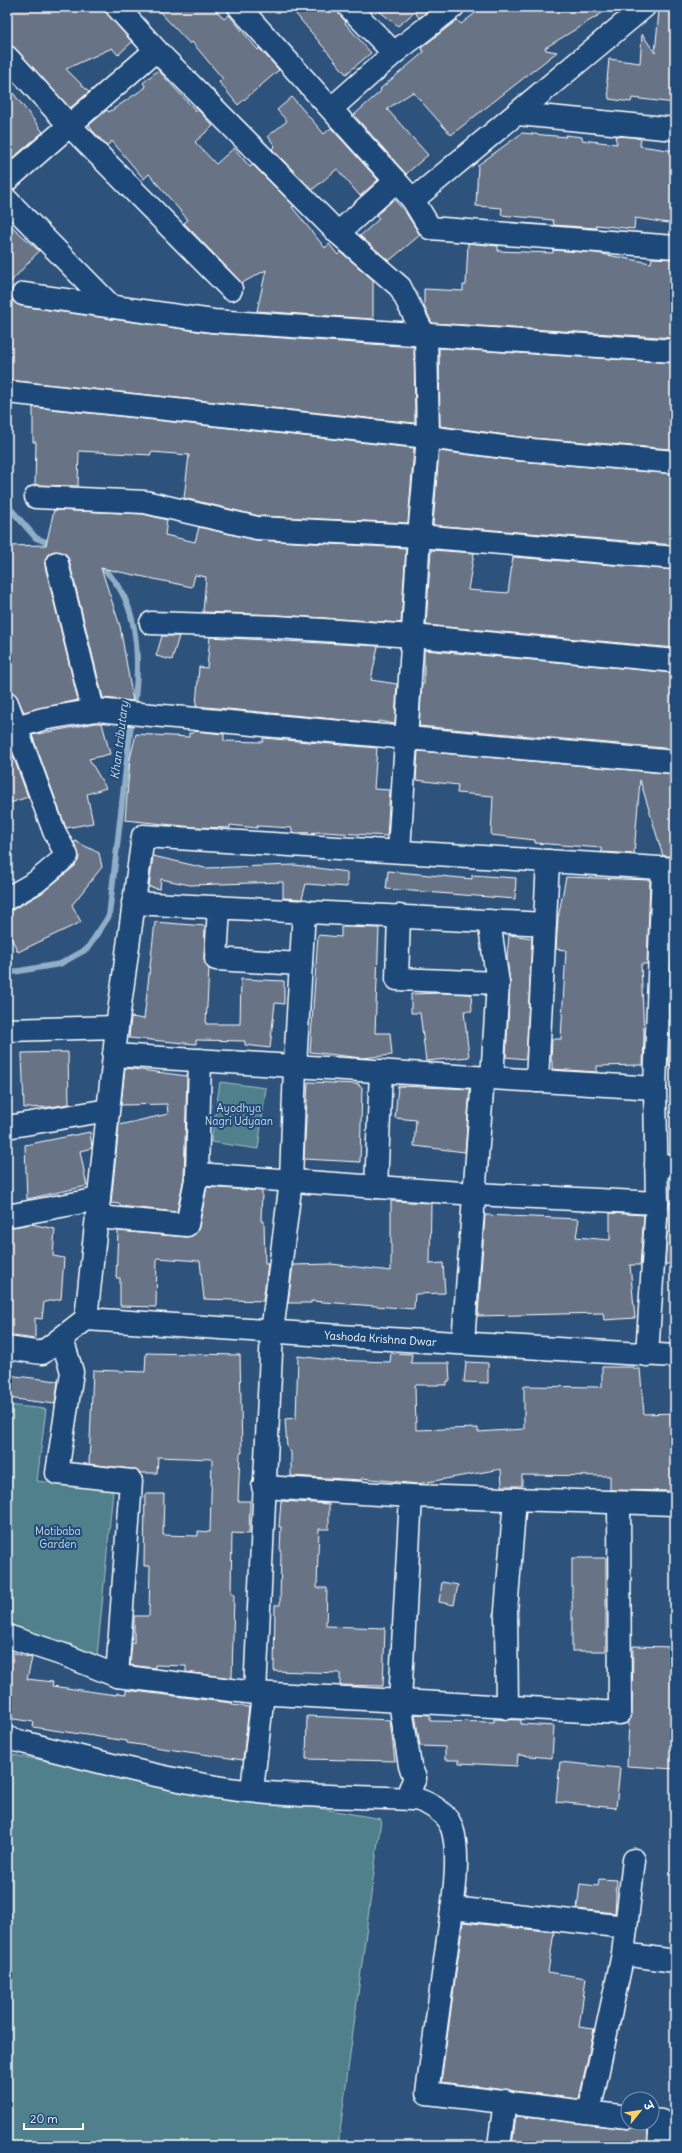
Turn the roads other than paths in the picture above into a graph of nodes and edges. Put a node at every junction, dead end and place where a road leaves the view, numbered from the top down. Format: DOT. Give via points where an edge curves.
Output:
graph roads {
  1 [pos="117,7"];
  2 [pos="239,7"];
  3 [pos="349,7"];
  4 [pos="454,7"];
  5 [pos="644,7"];
  6 [pos="156,50"];
  7 [pos="394,54"];
  8 [pos="7,57"];
  9 [pos="332,108"];
  10 [pos="518,114"];
  11 [pos="70,126"];
  12 [pos="675,129"];
  13 [pos="7,180"];
  14 [pos="396,181"];
  15 [pos="7,200"];
  16 [pos="413,200"];
  17 [pos="338,233"];
  18 [pos="675,247"];
  19 [pos="231,288"];
  20 [pos="24,294"];
  21 [pos="112,307"];
  22 [pos="426,334"];
  23 [pos="675,351"];
  24 [pos="7,392"];
  25 [pos="428,436"];
  26 [pos="675,462"];
  27 [pos="36,497"];
  28 [pos="419,536"];
  29 [pos="675,558"];
  30 [pos="57,563"];
  31 [pos="151,623"];
  32 [pos="412,636"];
  33 [pos="675,661"];
  34 [pos="7,702"];
  35 [pos="93,710"];
  36 [pos="16,727"];
  37 [pos="406,737"];
  38 [pos="675,762"];
  39 [pos="399,851"];
  40 [pos="548,861"];
  41 [pos="669,869"];
  42 [pos="7,894"];
  43 [pos="133,903"];
  44 [pos="219,907"];
  45 [pos="304,912"];
  46 [pos="399,916"];
  47 [pos="490,921"];
  48 [pos="545,924"];
  49 [pos="301,964"];
  50 [pos="498,982"];
  51 [pos="117,1027"];
  52 [pos="7,1030"];
  53 [pos="114,1055"];
  54 [pos="200,1060"];
  55 [pos="295,1066"];
  56 [pos="381,1071"];
  57 [pos="487,1078"];
  58 [pos="537,1080"];
  59 [pos="655,1088"];
  60 [pos="108,1110"];
  61 [pos="7,1128"];
  62 [pos="666,1166"];
  63 [pos="197,1174"];
  64 [pos="291,1181"];
  65 [pos="376,1187"];
  66 [pos="475,1194"];
  67 [pos="657,1203"];
  68 [pos="98,1208"];
  69 [pos="7,1216"];
  70 [pos="86,1319"];
  71 [pos="272,1332"];
  72 [pos="62,1339"];
  73 [pos="463,1342"];
  74 [pos="7,1348"];
  75 [pos="647,1355"];
  76 [pos="675,1356"];
  77 [pos="264,1487"];
  78 [pos="411,1496"];
  79 [pos="515,1500"];
  80 [pos="619,1503"];
  81 [pos="675,1504"];
  82 [pos="7,1636"];
  83 [pos="117,1676"];
  84 [pos="259,1694"];
  85 [pos="400,1702"];
  86 [pos="507,1708"];
  87 [pos="7,1738"];
  88 [pos="252,1790"];
  89 [pos="416,1799"];
  90 [pos="634,1860"];
  91 [pos="452,1908"];
  92 [pos="626,1927"];
  93 [pos="623,1954"];
  94 [pos="675,1961"];
  95 [pos="505,2101"];
  96 [pos="589,2112"];
  97 [pos="620,2116"];
  98 [pos="660,2121"];
  99 [pos="499,2146"];
  100 [pos="659,2146"];
  1 -- 6 [label="street"];
  2 -- 9 [label="street"];
  3 -- 7 [label="street"];
  4 -- 7 [label="street"];
  5 -- 10 [label="street"];
  6 -- 11 [label="street"];
  6 -- 17 [label="street"];
  7 -- 9 [label="street"];
  8 -- 11 [label="street"];
  9 -- 14 [label="street"];
  10 -- 12 [label="street"];
  10 -- 16 [label="street"];
  11 -- 13 [label="street"];
  11 -- 19 [label="street"];
  14 -- 16 [label="street"];
  14 -- 17 [label="street"];
  15 -- 21 [label="street"];
  16 -- 18 [label="street" via="430,228"];
  17 -- 22 [label="street" via="400,287"];
  20 -- 21 [label="street"];
  21 -- 22 [label="street" via="212,321"];
  22 -- 23 [label="street"];
  22 -- 25 [label="street"];
  24 -- 25 [label="street"];
  25 -- 26 [label="street" via="519,449"];
  25 -- 28 [label="street"];
  27 -- 28 [label="street" via="146,502 257,528"];
  28 -- 29 [label="street"];
  28 -- 32 [label="street"];
  30 -- 35 [label="street"];
  31 -- 32 [label="street" via="277,627"];
  32 -- 33 [label="street"];
  32 -- 37 [label="street"];
  34 -- 36 [label="street"];
  35 -- 36 [label="street"];
  35 -- 37 [label="street"];
  36 -- 42 [label="street" via="54,831 67,856 36,882 8,898"];
  37 -- 38 [label="street"];
  37 -- 39 [label="street"];
  39 -- 40 [label="street"];
  39 -- 43 [label="street" via="143,836"];
  40 -- 41 [label="street"];
  40 -- 48 [label="street"];
  41 -- 59 [label="street"];
  43 -- 44 [label="street"];
  43 -- 51 [label="street"];
  44 -- 45 [label="street"];
  44 -- 49 [label="street" via="216,959"];
  45 -- 46 [label="street"];
  45 -- 49 [label="street"];
  46 -- 47 [label="street"];
  46 -- 50 [label="street" via="397,979"];
  47 -- 48 [label="street"];
  47 -- 50 [label="street"];
  48 -- 58 [label="street"];
  49 -- 55 [label="street"];
  50 -- 57 [label="street"];
  51 -- 52 [label="street"];
  51 -- 53 [label="street"];
  53 -- 54 [label="street"];
  53 -- 60 [label="street"];
  54 -- 55 [label="street"];
  54 -- 63 [label="street"];
  55 -- 56 [label="street"];
  55 -- 64 [label="street"];
  56 -- 57 [label="street"];
  56 -- 65 [label="street"];
  57 -- 58 [label="street"];
  57 -- 66 [label="street"];
  58 -- 59 [label="street"];
  59 -- 62 [label="street"];
  60 -- 61 [label="street"];
  60 -- 68 [label="street"];
  62 -- 67 [label="street"];
  63 -- 64 [label="street"];
  63 -- 68 [label="street" via="187,1225"];
  64 -- 65 [label="street"];
  64 -- 71 [label="street"];
  65 -- 66 [label="street"];
  66 -- 67 [label="street"];
  66 -- 73 [label="street"];
  67 -- 75 [label="street"];
  68 -- 69 [label="street"];
  68 -- 70 [label="street"];
  70 -- 71 [label="street, Yashoda Krishna Dwar"];
  70 -- 72 [label="street"];
  71 -- 73 [label="street, Yashoda Krishna Dwar"];
  71 -- 77 [label="street"];
  72 -- 74 [label="street" via="42,1354"];
  72 -- 83 [label="street" via="72,1372 57,1472 131,1481"];
  73 -- 75 [label="street, Yashoda Krishna Dwar"];
  75 -- 76 [label="street, Yashoda Krishna Dwar"];
  77 -- 78 [label="street"];
  77 -- 84 [label="street"];
  78 -- 79 [label="street"];
  78 -- 85 [label="street"];
  79 -- 80 [label="street"];
  79 -- 86 [label="street" via="506,1610"];
  80 -- 81 [label="street"];
  80 -- 86 [label="street" via="620,1713"];
  82 -- 83 [label="street"];
  83 -- 84 [label="street"];
  84 -- 85 [label="street"];
  84 -- 88 [label="street"];
  85 -- 86 [label="street"];
  85 -- 89 [label="street" via="410,1766 415,1778 410,1789"];
  87 -- 88 [label="street" via="149,1774 218,1787"];
  88 -- 89 [label="street"];
  89 -- 91 [label="street" via="429,1803 442,1813 452,1827 456,1847"];
  90 -- 92 [label="street"];
  91 -- 92 [label="street"];
  91 -- 95 [label="street" via="427,2093"];
  92 -- 93 [label="street"];
  93 -- 94 [label="street"];
  93 -- 96 [label="street"];
  95 -- 96 [label="street"];
  95 -- 99 [label="street"];
  96 -- 97 [label="street"];
  98 -- 100 [label="street"];
}
